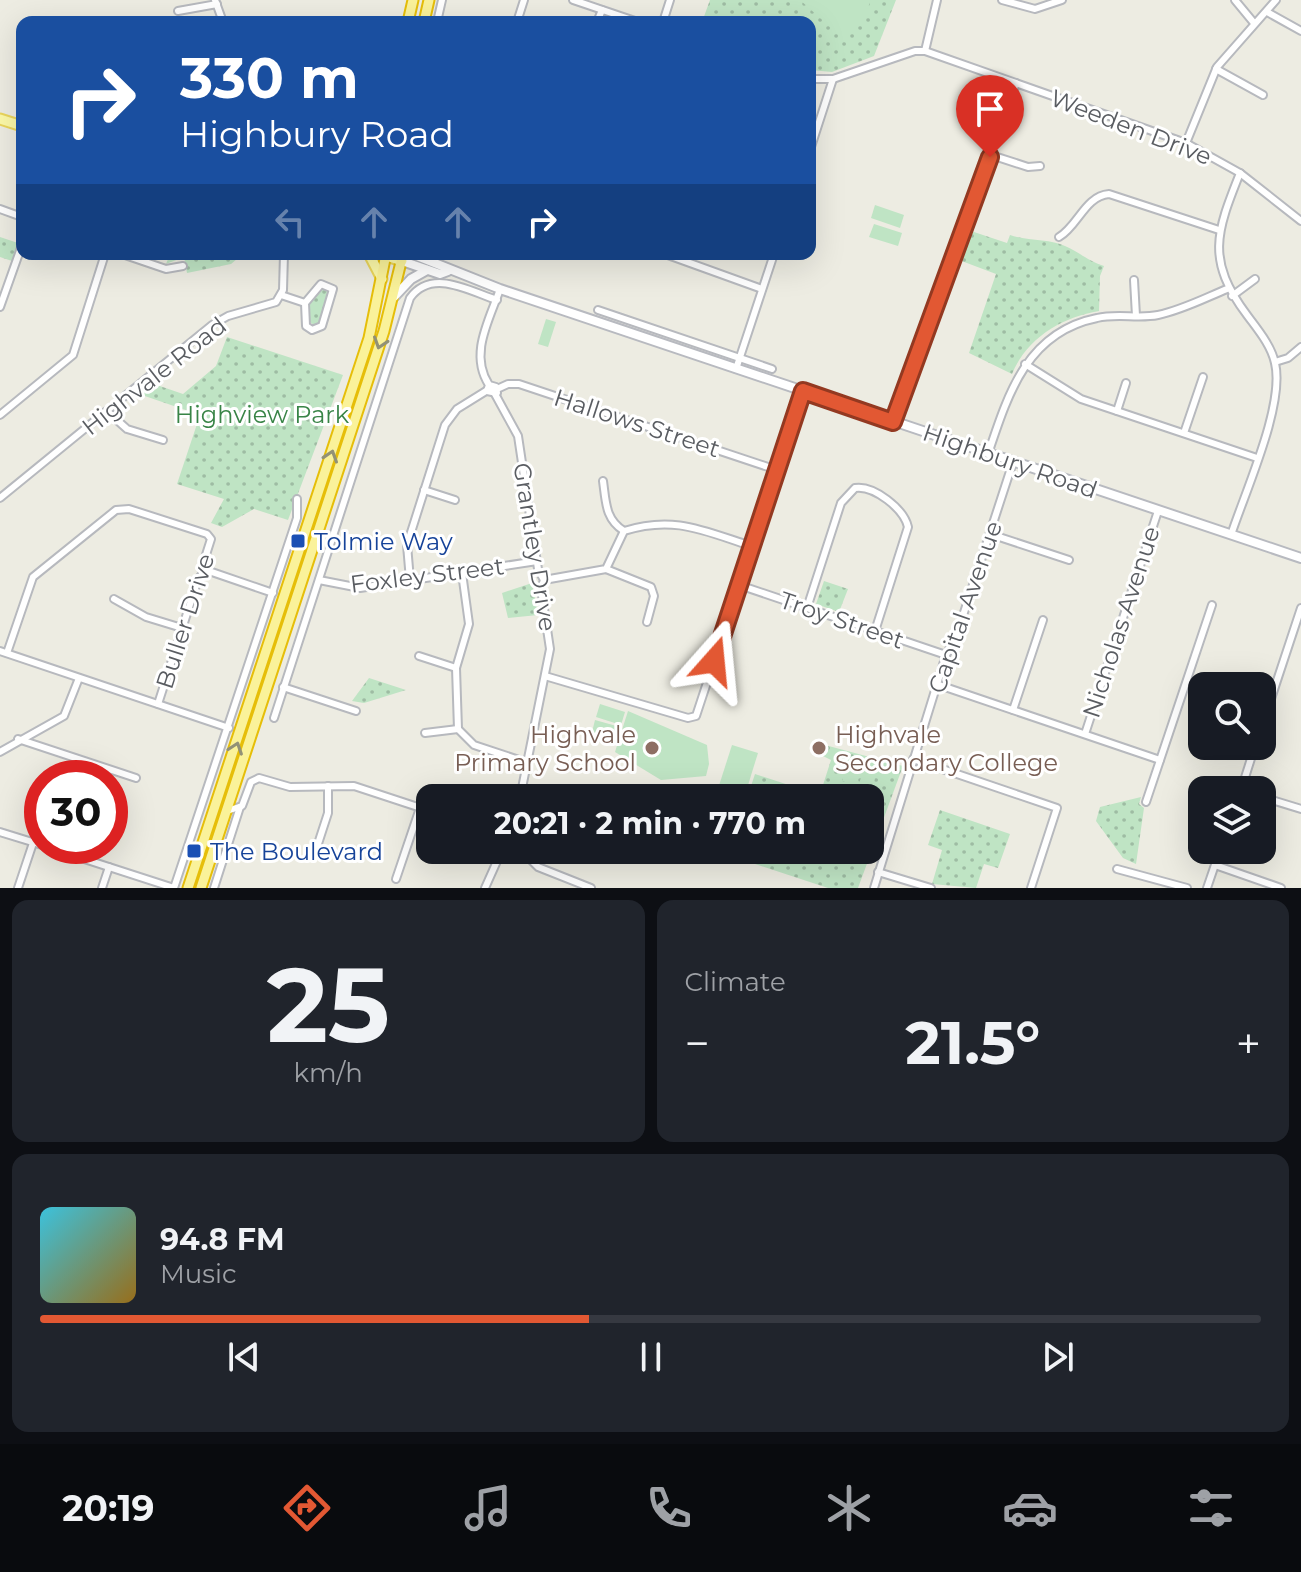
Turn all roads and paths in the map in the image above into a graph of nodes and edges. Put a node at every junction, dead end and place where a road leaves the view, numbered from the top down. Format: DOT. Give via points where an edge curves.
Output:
graph roads {
  1 [pos="573,0"];
  2 [pos="937,0"];
  3 [pos="1002,0"];
  4 [pos="1062,0"];
  5 [pos="1235,0"];
  6 [pos="1276,0"];
  7 [pos="216,2"];
  8 [pos="589,3"];
  9 [pos="602,10"];
  10 [pos="178,11"];
  11 [pos="1267,12"];
  12 [pos="600,16"];
  13 [pos="620,16"];
  14 [pos="1254,23"];
  15 [pos="1301,31"];
  16 [pos="925,51"];
  17 [pos="1216,69"];
  18 [pos="833,79"];
  19 [pos="816,80"];
  20 [pos="824,81"];
  21 [pos="1016,83"];
  22 [pos="1263,95"];
  23 [pos="828,98"];
  24 [pos="816,133"];
  25 [pos="1186,143"];
  26 [pos="991,155"];
  27 [pos="1040,166"];
  28 [pos="1240,173"];
  29 [pos="1301,221"];
  30 [pos="1219,230"];
  31 [pos="1059,237"];
  32 [pos="17,260"];
  33 [pos="103,260"];
  34 [pos="140,260"];
  35 [pos="284,260"];
  36 [pos="372,260"];
  37 [pos="384,260"];
  38 [pos="402,260"];
  39 [pos="406,260"];
  40 [pos="430,260"];
  41 [pos="684,260"];
  42 [pos="772,260"];
  43 [pos="183,266"];
  44 [pos="427,270"];
  45 [pos="448,271"];
  46 [pos="382,279"];
  47 [pos="1255,279"];
  48 [pos="1134,280"];
  49 [pos="500,289"];
  50 [pos="762,289"];
  51 [pos="1227,289"];
  52 [pos="281,295"];
  53 [pos="1232,296"];
  54 [pos="394,297"];
  55 [pos="497,300"];
  56 [pos="1,303"];
  57 [pos="305,303"];
  58 [pos="598,310"];
  59 [pos="1136,316"];
  60 [pos="1301,347"];
  61 [pos="739,358"];
  62 [pos="1275,362"];
  63 [pos="1025,364"];
  64 [pos="736,369"];
  65 [pos="772,369"];
  66 [pos="1203,377"];
  67 [pos="1126,383"];
  68 [pos="488,388"];
  69 [pos="803,391"];
  70 [pos="496,392"];
  71 [pos="1117,411"];
  72 [pos="108,412"];
  73 [pos="0,415"];
  74 [pos="893,422"];
  75 [pos="1184,433"];
  76 [pos="163,440"];
  77 [pos="988,454"];
  78 [pos="1257,458"];
  79 [pos="1013,462"];
  80 [pos="777,470"];
  81 [pos="603,481"];
  82 [pos="424,490"];
  83 [pos="0,498"];
  84 [pos="297,499"];
  85 [pos="455,500"];
  86 [pos="1158,511"];
  87 [pos="916,520"];
  88 [pos="908,522"];
  89 [pos="307,531"];
  90 [pos="624,531"];
  91 [pos="319,534"];
  92 [pos="990,534"];
  93 [pos="1231,535"];
  94 [pos="332,538"];
  95 [pos="751,546"];
  96 [pos="1301,558"];
  97 [pos="1069,560"];
  98 [pos="537,561"];
  99 [pos="606,569"];
  100 [pos="206,570"];
  101 [pos="462,573"];
  102 [pos="319,580"];
  103 [pos="410,580"];
  104 [pos="544,580"];
  105 [pos="739,585"];
  106 [pos="273,593"];
  107 [pos="114,599"];
  108 [pos="1212,605"];
  109 [pos="807,608"];
  110 [pos="1301,608"];
  111 [pos="1043,620"];
  112 [pos="647,622"];
  113 [pos="182,628"];
  114 [pos="875,631"];
  115 [pos="4,652"];
  116 [pos="253,655"];
  117 [pos="946,655"];
  118 [pos="419,656"];
  119 [pos="266,659"];
  120 [pos="278,662"];
  121 [pos="456,668"];
  122 [pos="545,676"];
  123 [pos="79,678"];
  124 [pos="1276,684"];
  125 [pos="939,685"];
  126 [pos="283,687"];
  127 [pos="158,704"];
  128 [pos="1013,710"];
  129 [pos="356,711"];
  130 [pos="274,718"];
  131 [pos="229,728"];
  132 [pos="458,729"];
  133 [pos="425,733"];
  134 [pos="1085,734"];
  135 [pos="18,739"];
  136 [pos="0,752"];
  137 [pos="913,759"];
  138 [pos="1160,760"];
  139 [pos="528,763"];
  140 [pos="136,778"];
  141 [pos="523,784"];
  142 [pos="328,786"];
  143 [pos="219,799"];
  144 [pos="1276,801"];
  145 [pos="1146,802"];
  146 [pos="234,807"];
  147 [pos="416,807"];
  148 [pos="1301,809"];
  149 [pos="416,820"];
  150 [pos="0,832"];
  151 [pos="24,840"];
  152 [pos="315,853"];
  153 [pos="26,864"];
  154 [pos="100,864"];
  155 [pos="496,864"];
  156 [pos="535,864"];
  157 [pos="1215,865"];
  158 [pos="109,867"];
  159 [pos="1117,869"];
  160 [pos="878,872"];
  161 [pos="396,879"];
  162 [pos="18,888"];
  163 [pos="102,888"];
  164 [pos="174,888"];
  165 [pos="188,888"];
  166 [pos="201,888"];
  167 [pos="214,888"];
  168 [pos="485,888"];
  169 [pos="591,888"];
  170 [pos="874,888"];
  171 [pos="931,888"];
  172 [pos="1031,888"];
  173 [pos="1187,888"];
  174 [pos="1207,888"];
  175 [pos="1281,888"];
  1 -- 8 [label="street"];
  2 -- 16 [label="street"];
  3 -- 4 [label="street" via="1035,9"];
  5 -- 14 [label="street"];
  6 -- 11 [label="street"];
  7 -- 10 [label="street"];
  8 -- 9 [label="street"];
  9 -- 12 [label="street"];
  9 -- 13 [label="street"];
  11 -- 14 [label="street"];
  11 -- 15 [label="street"];
  14 -- 17 [label="street"];
  16 -- 18 [label="street"];
  16 -- 21 [label="street, Weeden Drive"];
  17 -- 22 [label="street"];
  17 -- 25 [label="street"];
  18 -- 20 [label="street"];
  18 -- 23 [label="street"];
  19 -- 20 [label="street"];
  20 -- 23 [label="street"];
  21 -- 25 [label="street, Weeden Drive"];
  21 -- 26 [label="street"];
  23 -- 24 [label="street"];
  25 -- 28 [label="street, Weeden Drive"];
  26 -- 27 [label="street"];
  26 -- 74 [label="street"];
  28 -- 29 [label="street, Weeden Drive"];
  28 -- 30 [label="street"];
  30 -- 31 [label="street" via="1109,194 1093,199"];
  30 -- 51 [label="street" via="1220,268"];
  32 -- 56 [label="street"];
  33 -- 73 [label="street" via="73,355"];
  34 -- 43 [label="street" via="166,269"];
  35 -- 52 [label="street"];
  36 -- 46 [label="main road"];
  37 -- 46 [label="highway"];
  38 -- 54 [label="highway"];
  39 -- 44 [label="main road, Highbury Road"];
  40 -- 45 [label="main road, Highbury Road"];
  41 -- 50 [label="street"];
  42 -- 50 [label="street"];
  44 -- 45 [label="main road, Highbury Road"];
  44 -- 54 [label="main road"];
  45 -- 49 [label="main road, Highbury Road"];
  89 -- 46 [label="highway, one-way" via="369,338"];
  47 -- 53 [label="street"];
  48 -- 59 [label="street"];
  49 -- 55 [label="street"];
  49 -- 64 [label="main road, Highbury Road"];
  50 -- 61 [label="street"];
  51 -- 53 [label="street"];
  51 -- 59 [label="street" via="1173,311"];
  52 -- 57 [label="street"];
  52 -- 72 [label="street, Highvale Road" via="270,305 217,322"];
  53 -- 62 [label="street"];
  54 -- 91 [label="highway, one-way"];
  55 -- 68 [label="street" via="479,353"];
  55 -- 94 [label="street" via="445,283 425,285 412,295"];
  57 -- 57 [label="street" via="321,284 333,289 317,330 306,326"];
  58 -- 61 [label="street"];
  59 -- 63 [label="street" via="1098,317 1072,326 1047,340"];
  60 -- 62 [label="street"];
  61 -- 64 [label="street"];
  61 -- 65 [label="street"];
  62 -- 78 [label="street" via="1274,407"];
  63 -- 71 [label="street" via="1081,399"];
  63 -- 77 [label="street" via="1011,387"];
  64 -- 69 [label="main road, Highbury Road"];
  66 -- 75 [label="street"];
  67 -- 71 [label="street"];
  68 -- 70 [label="street"];
  68 -- 82 [label="street" via="449,417"];
  69 -- 74 [label="main road, Highbury Road"];
  69 -- 80 [label="street"];
  70 -- 80 [label="street, Hallows Street" via="519,384"];
  70 -- 98 [label="street, Grantley Drive" via="518,436"];
  71 -- 75 [label="street"];
  72 -- 76 [label="street" via="127,429"];
  72 -- 83 [label="street, Highvale Road"];
  74 -- 77 [label="main road, Highbury Road"];
  75 -- 78 [label="street"];
  77 -- 79 [label="main road, Highbury Road"];
  78 -- 93 [label="street"];
  79 -- 86 [label="main road, Highbury Road"];
  79 -- 92 [label="street, Capital Avenue"];
  80 -- 95 [label="street"];
  81 -- 90 [label="street" via="608,516"];
  82 -- 85 [label="street"];
  82 -- 103 [label="street" via="407,545"];
  84 -- 106 [label="street" via="297,518"];
  86 -- 93 [label="main road, Highbury Road"];
  86 -- 134 [label="street, Nicholas Avenue"];
  87 -- 88 [label="street"];
  88 -- 109 [label="street" via="870,488 849,491"];
  88 -- 114 [label="street"];
  89 -- 91 [label="street"];
  89 -- 119 [label="highway"];
  90 -- 95 [label="street" via="682,523"];
  90 -- 99 [label="street"];
  91 -- 94 [label="street"];
  91 -- 120 [label="highway"];
  92 -- 97 [label="street"];
  92 -- 117 [label="street, Capital Avenue"];
  93 -- 96 [label="main road, Highbury Road"];
  94 -- 102 [label="street"];
  95 -- 105 [label="street"];
  98 -- 101 [label="street, Foxley Street"];
  98 -- 104 [label="street, Grantley Drive"];
  99 -- 104 [label="street"];
  99 -- 112 [label="street" via="651,587 654,596"];
  100 -- 106 [label="street"];
  100 -- 113 [label="street, Buller Drive"];
  100 -- 115 [label="street, Buller Drive" via="208,535 120,509 33,577"];
  101 -- 103 [label="street, Foxley Street"];
  101 -- 121 [label="street" via="469,624"];
  102 -- 103 [label="street, Foxley Street" via="353,588"];
  102 -- 126 [label="street"];
  104 -- 122 [label="street, Grantley Drive" via="550,649"];
  105 -- 109 [label="street, Troy Street"];
  105 -- 122 [label="street" via="692,718"];
  106 -- 116 [label="street"];
  107 -- 113 [label="street" via="146,617"];
  108 -- 138 [label="street"];
  109 -- 114 [label="street, Troy Street"];
  110 -- 124 [label="street"];
  111 -- 128 [label="street"];
  113 -- 127 [label="street, Buller Drive"];
  114 -- 117 [label="street, Troy Street"];
  115 -- 123 [label="street"];
  116 -- 119 [label="street"];
  116 -- 131 [label="street"];
  117 -- 125 [label="street, Capital Avenue"];
  118 -- 121 [label="street"];
  119 -- 120 [label="street"];
  143 -- 119 [label="highway, one-way"];
  120 -- 146 [label="highway"];
  121 -- 132 [label="street"];
  122 -- 139 [label="street, Grantley Drive"];
  123 -- 127 [label="street"];
  123 -- 135 [label="street" via="64,716"];
  125 -- 128 [label="street"];
  125 -- 137 [label="street, Capital Avenue"];
  126 -- 129 [label="street"];
  126 -- 130 [label="street"];
  127 -- 131 [label="street"];
  128 -- 134 [label="street"];
  131 -- 164 [label="street"];
  132 -- 133 [label="street"];
  132 -- 139 [label="street" via="474,745"];
  134 -- 138 [label="street"];
  135 -- 136 [label="street"];
  135 -- 140 [label="street"];
  137 -- 160 [label="street, Capital Avenue"];
  137 -- 172 [label="street" via="1057,808"];
  138 -- 145 [label="street"];
  139 -- 141 [label="street, Grantley Drive"];
  142 -- 146 [label="street" via="290,787 256,778"];
  142 -- 147 [label="street" via="354,786"];
  142 -- 152 [label="street" via="328,813"];
  143 -- 146 [label="street"];
  143 -- 165 [label="highway"];
  144 -- 148 [label="street"];
  146 -- 166 [label="highway"];
  146 -- 167 [label="street"];
  149 -- 161 [label="street"];
  150 -- 151 [label="street"];
  153 -- 162 [label="street"];
  154 -- 158 [label="street"];
  155 -- 168 [label="street"];
  156 -- 169 [label="street"];
  157 -- 174 [label="street"];
  157 -- 175 [label="street"];
  158 -- 163 [label="street"];
  158 -- 164 [label="street"];
  159 -- 173 [label="street"];
  160 -- 170 [label="street, Capital Avenue"];
  160 -- 171 [label="street"];
}
